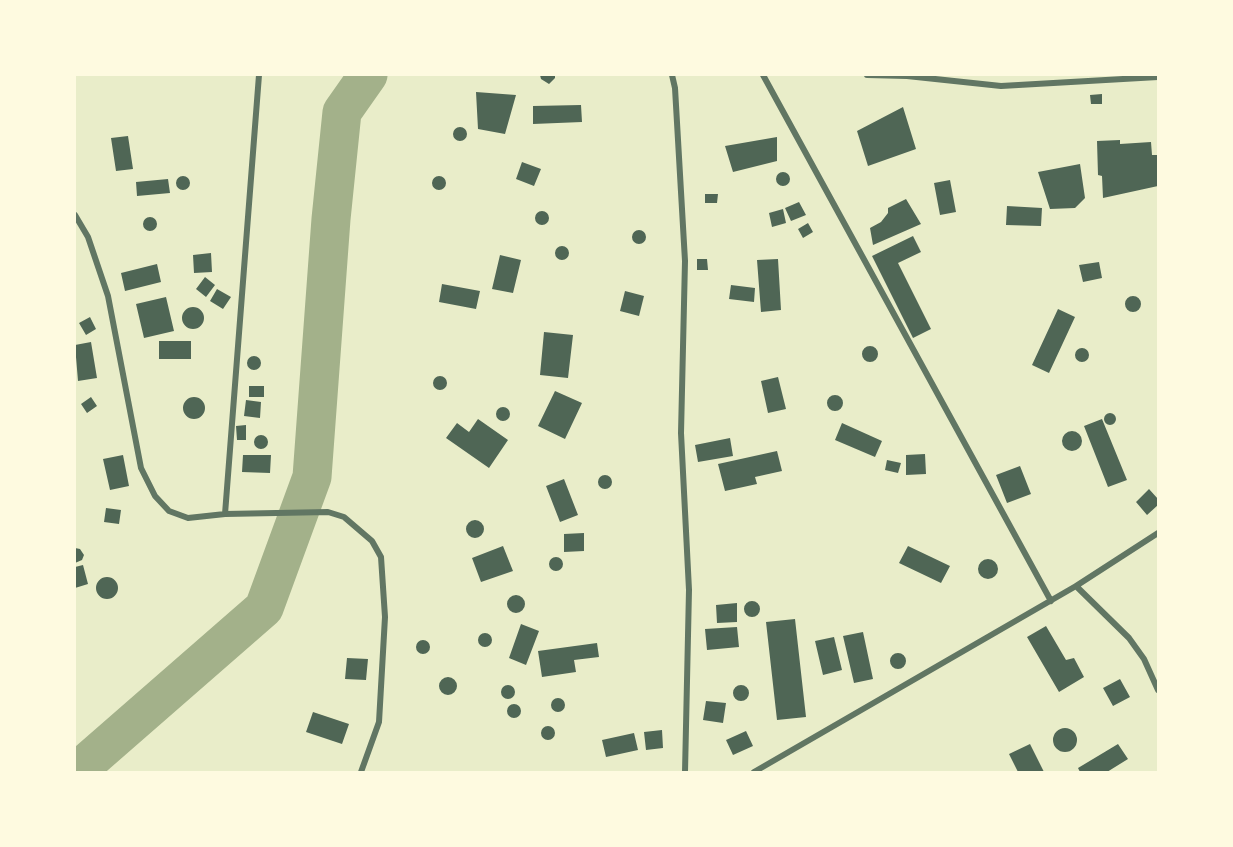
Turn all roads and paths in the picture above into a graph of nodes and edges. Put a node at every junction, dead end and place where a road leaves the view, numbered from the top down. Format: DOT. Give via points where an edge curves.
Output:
graph roads {
  1 [pos="259,75"];
  2 [pos="672,75"];
  3 [pos="763,75"];
  4 [pos="867,75"];
  5 [pos="1158,77"];
  6 [pos="1101,78"];
  7 [pos="75,215"];
  8 [pos="225,514"];
  9 [pos="1158,533"];
  10 [pos="1076,586"];
  11 [pos="1051,601"];
  12 [pos="1158,690"];
  13 [pos="361,772"];
  14 [pos="686,772"];
  15 [pos="754,772"];
  1 -- 8 [label="street"];
  2 -- 14 [label="street" via="685,261 681,433 689,590"];
  3 -- 11 [label="street"];
  4 -- 6 [label="street" via="1001,86"];
  5 -- 6 [label="street"];
  7 -- 8 [label="street" via="88,237 108,297 141,468 155,496 169,511 188,518"];
  8 -- 13 [label="street" via="328,512 344,517 372,541 381,557 385,617 379,722"];
  9 -- 10 [label="street"];
  10 -- 11 [label="street"];
  10 -- 12 [label="street" via="1129,638"];
  11 -- 15 [label="street"];
}
